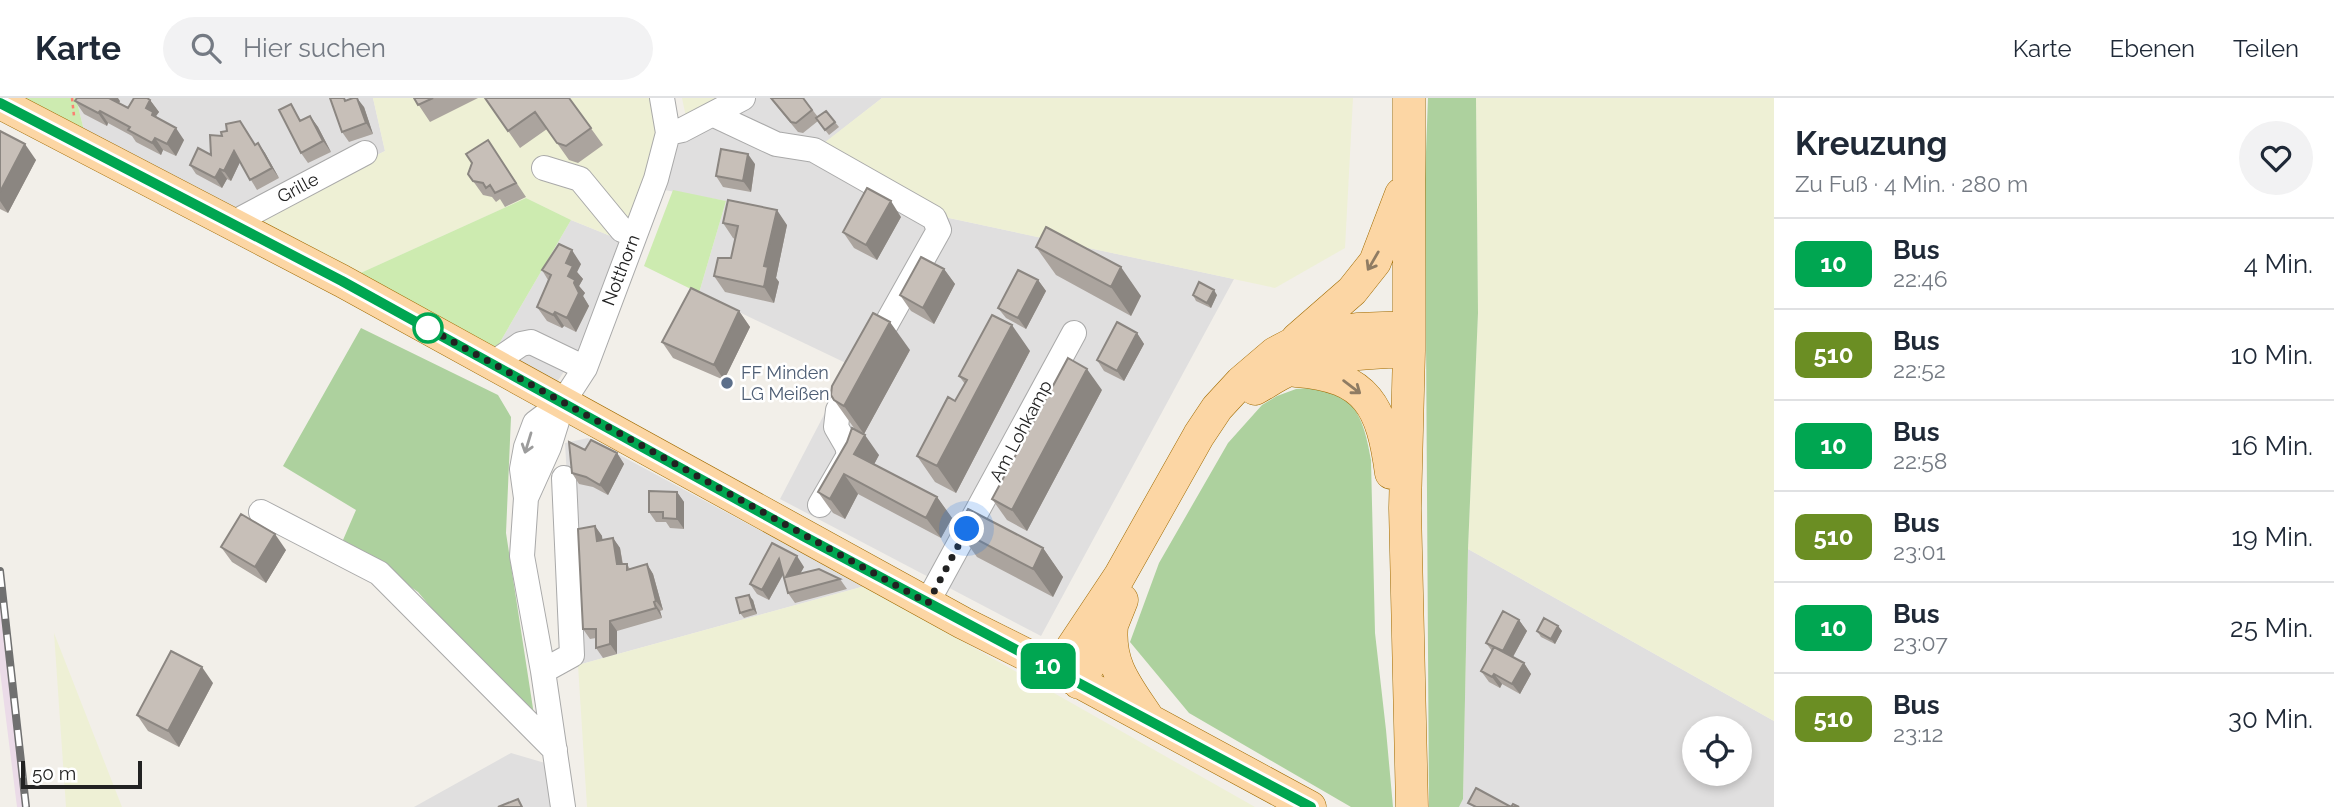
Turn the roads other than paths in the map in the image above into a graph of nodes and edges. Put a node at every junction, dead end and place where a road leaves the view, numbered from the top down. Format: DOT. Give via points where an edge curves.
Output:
graph roads {
  1 [pos="662,98"];
  2 [pos="743,98"];
  3 [pos="1409,98"];
  4 [pos="0,103"];
  5 [pos="714,115"];
  6 [pos="668,133"];
  7 [pos="365,153"];
  8 [pos="544,168"];
  9 [pos="1408,176"];
  10 [pos="232,224"];
  11 [pos="634,235"];
  12 [pos="1074,333"];
  13 [pos="1409,339"];
  14 [pos="1291,357"];
  15 [pos="492,364"];
  16 [pos="585,368"];
  17 [pos="563,402"];
  18 [pos="564,478"];
  19 [pos="820,505"];
  20 [pos="1405,508"];
  21 [pos="261,512"];
  22 [pos="928,603"];
  23 [pos="1112,625"];
  24 [pos="543,671"];
  25 [pos="1068,676"];
  26 [pos="1148,719"];
  27 [pos="555,750"];
  28 [pos="563,807"];
  29 [pos="1310,807"];
  30 [pos="1412,807"];
  1 -- 6 [label="street, Notthorn"];
  2 -- 5 [label="street"];
  3 -- 9 [label="main road"];
  4 -- 10 [label="main road"];
  5 -- 6 [label="street"];
  5 -- 19 [label="street" via="776,144 814,150 934,218 939,230 838,410 836,427 849,455"];
  6 -- 11 [label="street, Notthorn"];
  7 -- 10 [label="street, Grille"];
  8 -- 11 [label="street" via="580,178 622,230"];
  9 -- 13 [label="main road"];
  9 -- 14 [label="main road, one-way" via="1375,262 1352,291 1302,333"];
  10 -- 15 [label="main road"];
  11 -- 16 [label="street, Notthorn"];
  12 -- 22 [label="street, Am Lohkamp"];
  13 -- 14 [label="main road" via="1357,329 1331,333"];
  13 -- 20 [label="main road"];
  14 -- 20 [label="main road, one-way" via="1346,382 1370,402 1385,432 1392,483"];
  14 -- 23 [label="main road" via="1230,411 1209,439 1156,531"];
  14 -- 25 [label="main road" via="1275,353 1217,408 1119,577"];
  15 -- 16 [label="street" via="531,342"];
  15 -- 17 [label="main road"];
  16 -- 17 [label="street, Notthorn"];
  17 -- 22 [label="main road"];
  17 -- 24 [label="street, Notthorn" via="526,498 522,556"];
  18 -- 24 [label="street" via="572,655"];
  20 -- 30 [label="main road"];
  21 -- 27 [label="street" via="379,573"];
  22 -- 25 [label="main road"];
  23 -- 25 [label="main road"];
  23 -- 26 [label="main road" via="1118,672"];
  24 -- 27 [label="street"];
  25 -- 26 [label="main road"];
  26 -- 29 [label="main road"];
  27 -- 28 [label="street"];
}
